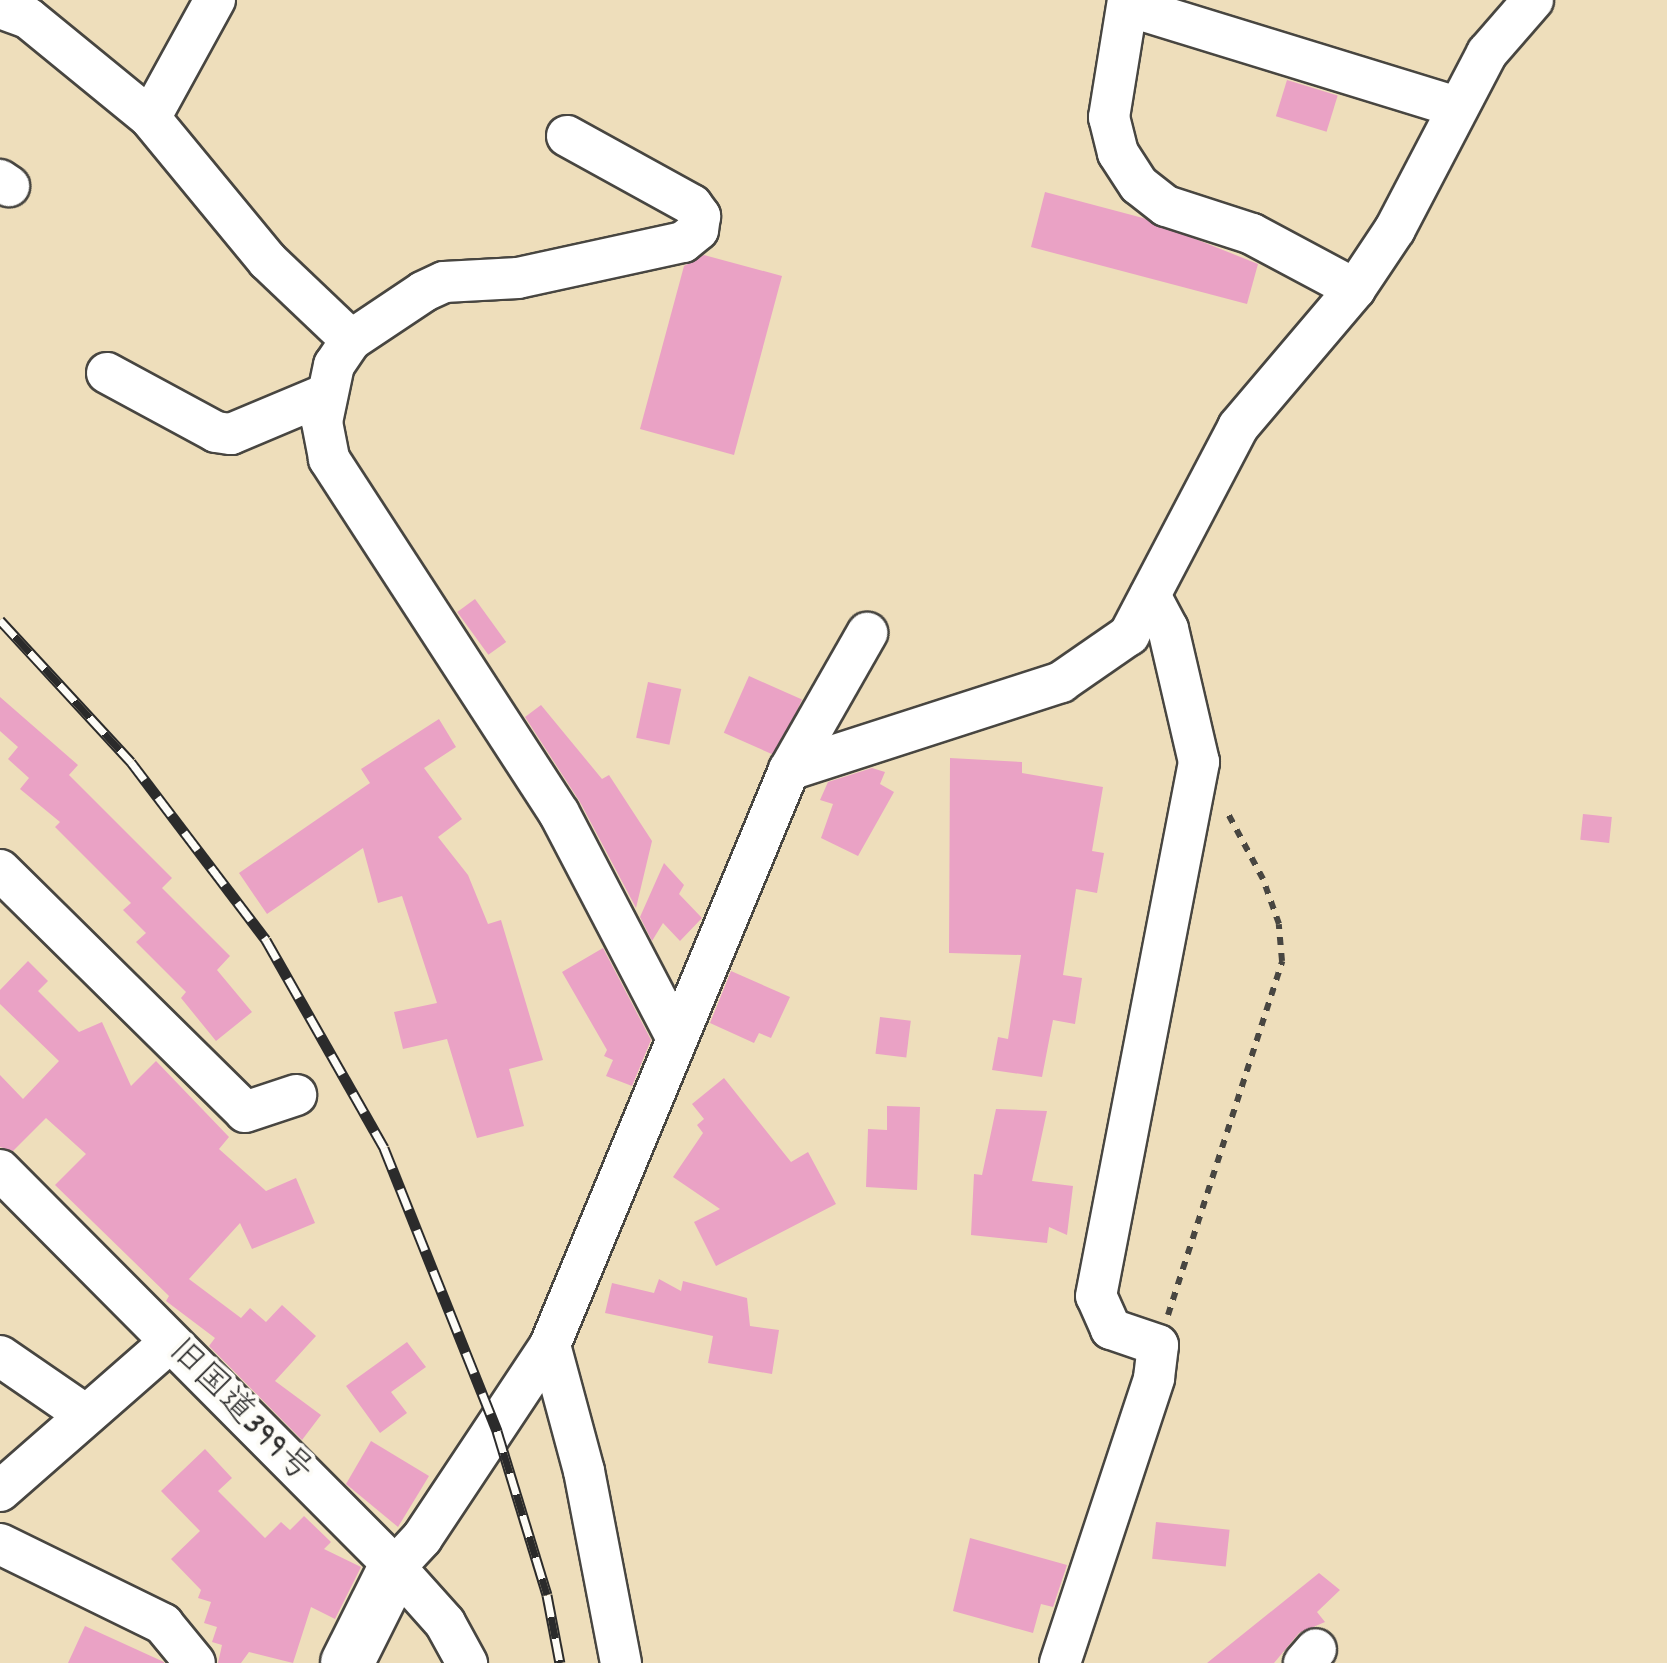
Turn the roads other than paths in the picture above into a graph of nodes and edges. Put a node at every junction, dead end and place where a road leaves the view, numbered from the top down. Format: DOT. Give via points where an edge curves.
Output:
graph roads {
  1 [pos="215,0"];
  2 [pos="1533,0"];
  3 [pos="1128,3"];
  4 [pos="0,8"];
  5 [pos="1456,108"];
  6 [pos="150,118"];
  7 [pos="568,136"];
  8 [pos="1354,288"];
  9 [pos="351,340"];
  10 [pos="107,373"];
  11 [pos="324,395"];
  12 [pos="1150,595"];
  13 [pos="867,634"];
  14 [pos="789,770"];
  15 [pos="0,870"];
  16 [pos="675,1035"];
  17 [pos="296,1095"];
  18 [pos="0,1170"];
  19 [pos="170,1343"];
  20 [pos="550,1345"];
  21 [pos="0,1356"];
  22 [pos="86,1416"];
  23 [pos="0,1491"];
  24 [pos="0,1544"];
  25 [pos="395,1567"];
  26 [pos="195,1663"];
  27 [pos="347,1663"];
  28 [pos="468,1663"];
  29 [pos="620,1663"];
  30 [pos="1060,1663"];
  1 -- 6 [label="street"];
  2 -- 5 [label="street" via="1487,53"];
  3 -- 5 [label="street"];
  3 -- 8 [label="street" via="1109,117 1118,154 1139,185 1166,206 1252,234"];
  4 -- 6 [label="street" via="28,18"];
  5 -- 8 [label="street" via="1395,229"];
  6 -- 9 [label="street" via="268,260"];
  7 -- 9 [label="street" via="692,205 700,216 698,230 683,242 518,278 444,282"];
  8 -- 12 [label="street" via="1238,427"];
  9 -- 11 [label="street"];
  10 -- 11 [label="street" via="231,434"];
  11 -- 16 [label="street" via="329,459 559,813"];
  12 -- 14 [label="street" via="1130,635 1061,682"];
  12 -- 30 [label="street" via="1168,629 1199,762 1096,1296 1111,1329 1158,1344 1154,1378"];
  13 -- 14 [label="street"];
  14 -- 16 [label="street"];
  15 -- 17 [label="street" via="245,1112"];
  16 -- 20 [label="street"];
  18 -- 19 [label="street, 旧国道399号"];
  19 -- 22 [label="street"];
  19 -- 25 [label="street, 旧国道399号"];
  20 -- 25 [label="street" via="422,1538"];
  20 -- 29 [label="street" via="584,1471"];
  21 -- 22 [label="street"];
  22 -- 23 [label="street"];
  24 -- 26 [label="street" via="163,1624"];
  25 -- 27 [label="main road"];
  25 -- 28 [label="street, 旧国道399号" via="444,1623"];
}
